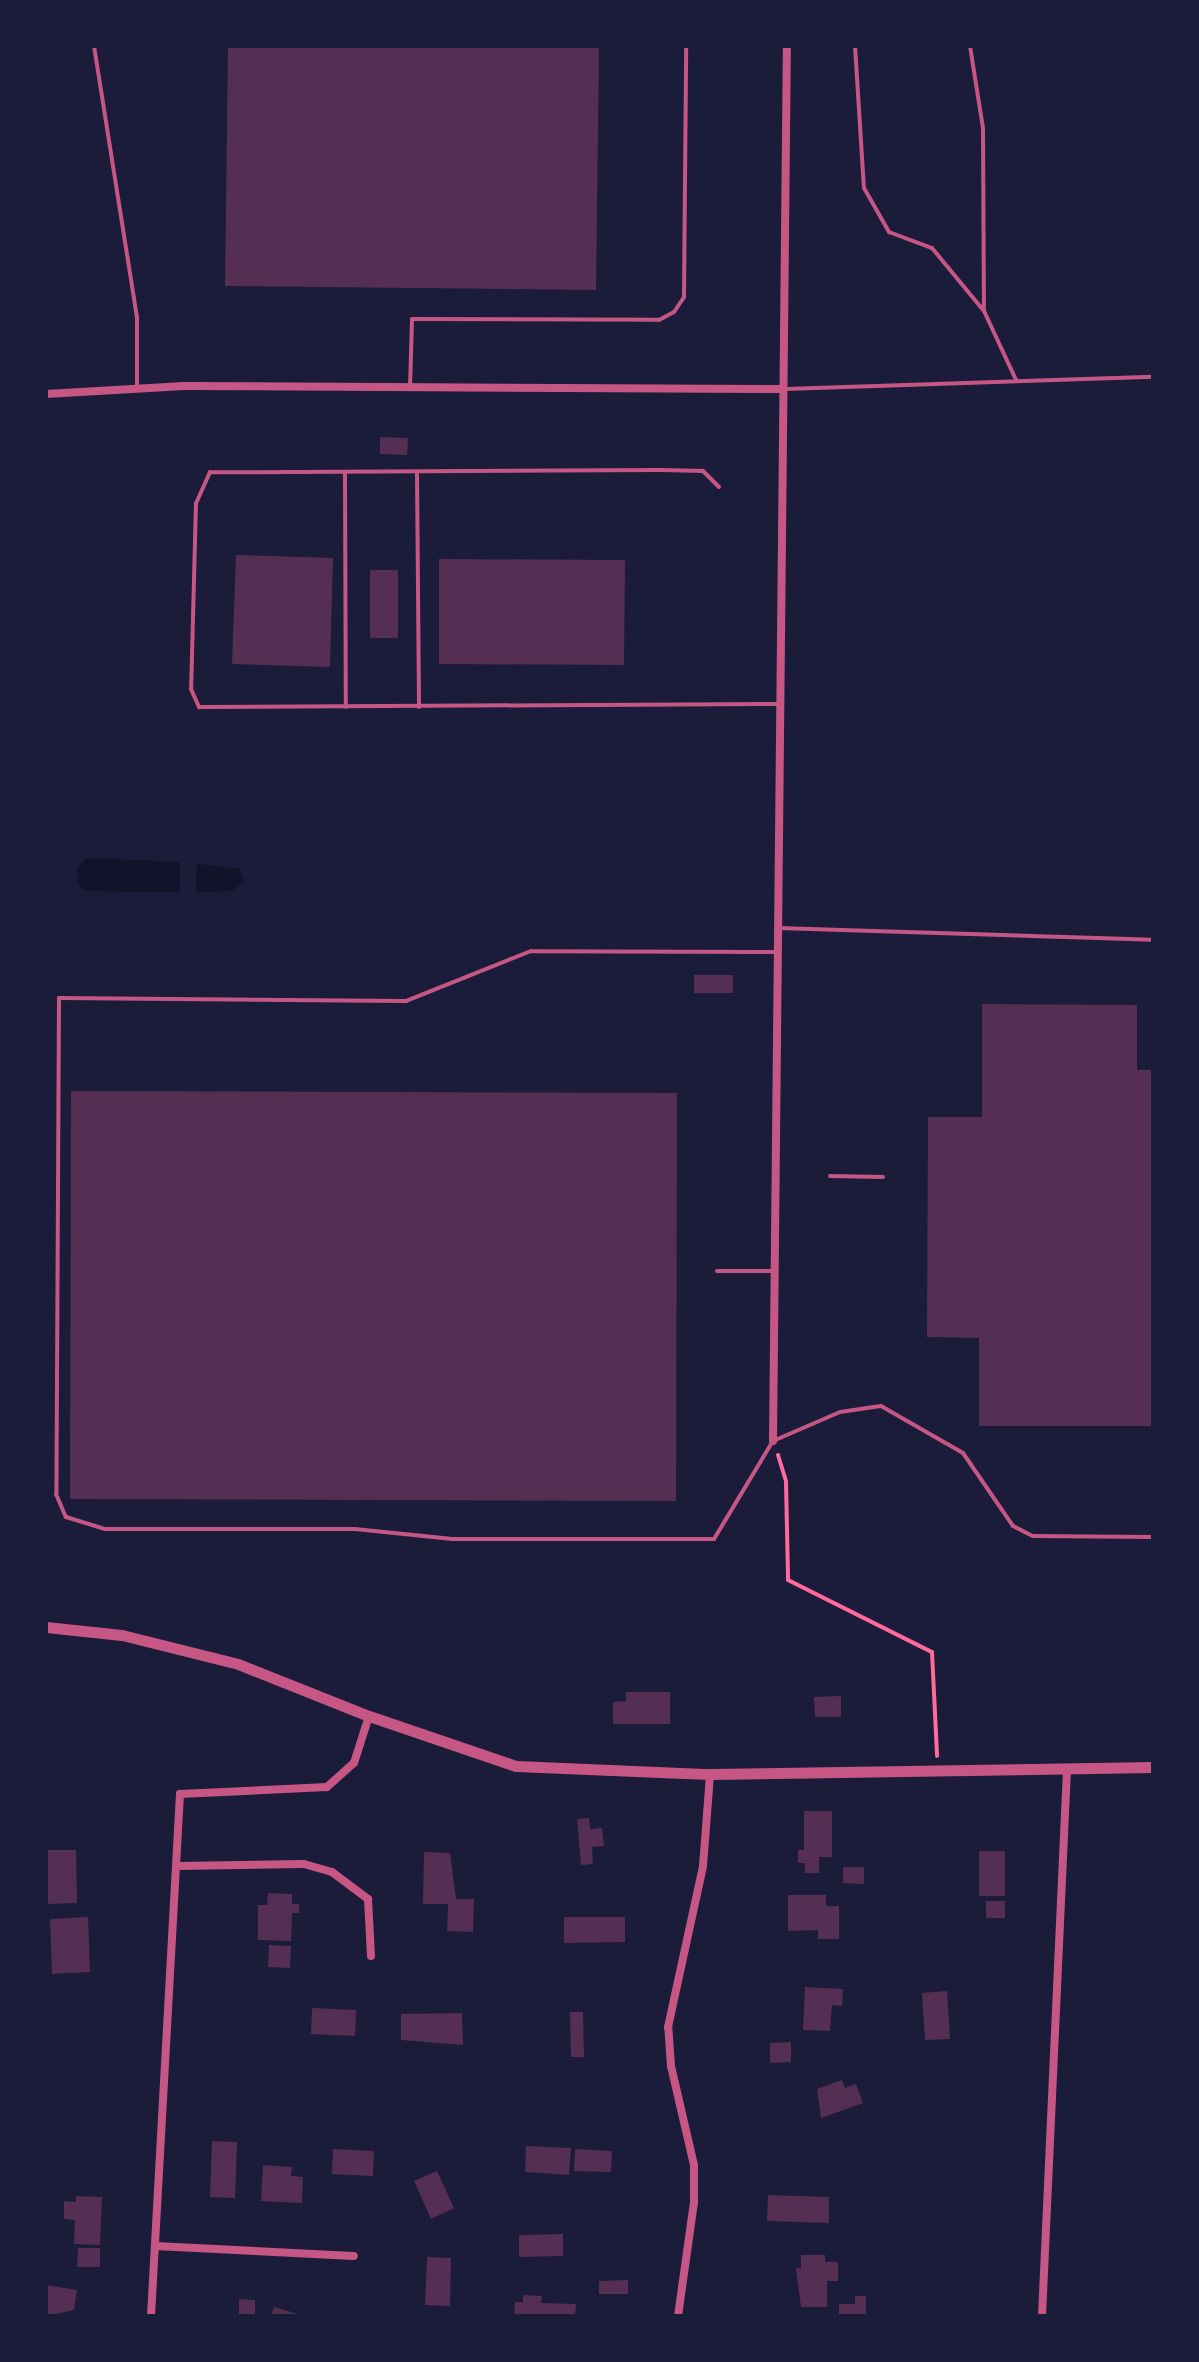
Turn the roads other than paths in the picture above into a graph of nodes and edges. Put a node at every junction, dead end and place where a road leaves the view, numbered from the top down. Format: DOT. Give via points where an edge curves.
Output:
graph roads {
  1 [pos="94,46"];
  2 [pos="686,46"];
  3 [pos="787,46"];
  4 [pos="855,46"];
  5 [pos="970,46"];
  6 [pos="984,311"];
  7 [pos="1153,377"];
  8 [pos="1016,380"];
  9 [pos="137,388"];
  10 [pos="783,389"];
  11 [pos="410,390"];
  12 [pos="46,394"];
  13 [pos="345,473"];
  14 [pos="417,474"];
  15 [pos="719,487"];
  16 [pos="781,704"];
  17 [pos="346,708"];
  18 [pos="419,708"];
  19 [pos="778,928"];
  20 [pos="1153,940"];
  21 [pos="778,952"];
  22 [pos="830,1176"];
  23 [pos="883,1177"];
  24 [pos="717,1271"];
  25 [pos="775,1271"];
  26 [pos="773,1441"];
  27 [pos="1153,1537"];
  28 [pos="46,1627"];
  29 [pos="369,1716"];
  30 [pos="1153,1767"];
  31 [pos="1067,1769"];
  32 [pos="710,1774"];
  33 [pos="177,1866"];
  34 [pos="371,1956"];
  35 [pos="155,2246"];
  36 [pos="354,2256"];
  37 [pos="151,2316"];
  38 [pos="678,2316"];
  39 [pos="1042,2316"];
  1 -- 9 [label="lane" via="137,317"];
  2 -- 11 [label="lane" via="684,297 674,312 659,320 412,319"];
  3 -- 10 [label="street"];
  4 -- 6 [label="lane" via="864,188 889,232 932,248"];
  5 -- 6 [label="lane" via="983,128"];
  6 -- 8 [label="lane"];
  7 -- 8 [label="lane"];
  8 -- 10 [label="lane"];
  9 -- 11 [label="street"];
  9 -- 12 [label="street"];
  10 -- 11 [label="street"];
  10 -- 16 [label="street"];
  13 -- 14 [label="lane"];
  13 -- 17 [label="lane"];
  13 -- 17 [label="lane" via="210,472 196,503 191,689 199,707"];
  14 -- 15 [label="lane" via="703,471"];
  14 -- 18 [label="lane"];
  16 -- 18 [label="lane"];
  16 -- 19 [label="street"];
  17 -- 18 [label="lane"];
  19 -- 20 [label="lane"];
  19 -- 21 [label="street"];
  21 -- 25 [label="street"];
  21 -- 26 [label="lane" via="531,951 406,1001 59,998 56,1494 66,1517 105,1529 355,1529 452,1539 714,1539"];
  22 -- 23 [label="lane"];
  24 -- 25 [label="lane"];
  25 -- 26 [label="street"];
  26 -- 27 [label="lane" via="840,1412 881,1406 963,1453 1013,1526 1033,1536"];
  28 -- 29 [label="street" via="122,1635 238,1664"];
  29 -- 32 [label="street" via="516,1766"];
  29 -- 33 [label="street" via="354,1763 327,1787 180,1794"];
  30 -- 31 [label="street"];
  31 -- 32 [label="street"];
  31 -- 39 [label="street"];
  32 -- 38 [label="street" via="703,1866 668,2027 671,2066 694,2165"];
  33 -- 34 [label="street" via="304,1864 332,1872 368,1899"];
  33 -- 35 [label="street"];
  35 -- 36 [label="street"];
  35 -- 37 [label="street"];
}
